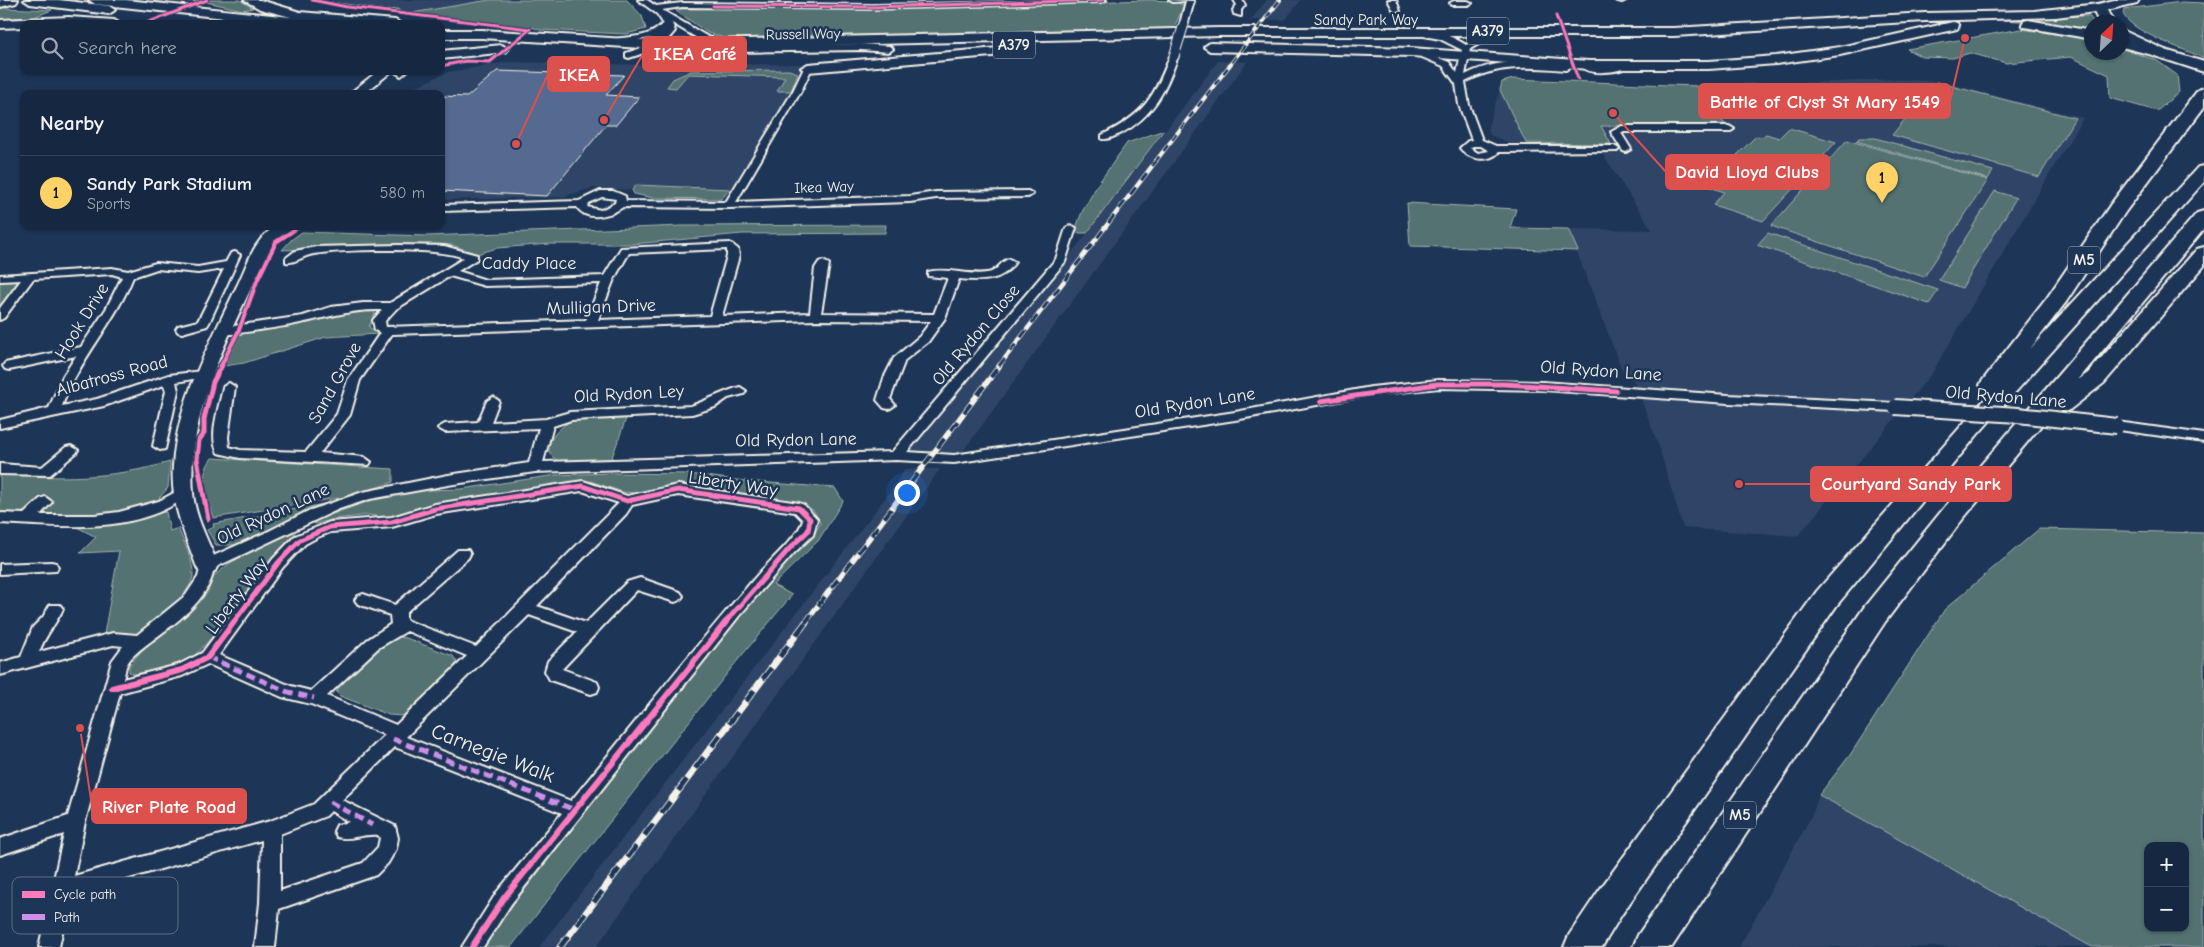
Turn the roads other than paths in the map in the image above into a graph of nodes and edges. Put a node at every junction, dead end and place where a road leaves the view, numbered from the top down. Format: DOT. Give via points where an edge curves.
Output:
graph roads {
  1 [pos="12,0"];
  2 [pos="30,0"];
  3 [pos="95,0"];
  4 [pos="250,0"];
  5 [pos="642,0"];
  6 [pos="1102,0"];
  7 [pos="1173,0"];
  8 [pos="1238,0"];
  9 [pos="1392,0"];
  10 [pos="2132,0"];
  11 [pos="1189,1"];
  12 [pos="0,3"];
  13 [pos="683,3"];
  14 [pos="1454,3"];
  15 [pos="1468,4"];
  16 [pos="2100,5"];
  17 [pos="1397,10"];
  18 [pos="1238,14"];
  19 [pos="663,15"];
  20 [pos="266,19"];
  21 [pos="210,20"];
  22 [pos="273,20"];
  23 [pos="278,20"];
  24 [pos="358,20"];
  25 [pos="20,23"];
  26 [pos="0,24"];
  27 [pos="445,29"];
  28 [pos="1517,31"];
  29 [pos="1264,32"];
  30 [pos="2084,33"];
  31 [pos="482,34"];
  32 [pos="448,35"];
  33 [pos="2129,38"];
  34 [pos="657,39"];
  35 [pos="731,44"];
  36 [pos="445,45"];
  37 [pos="2129,45"];
  38 [pos="1092,46"];
  39 [pos="502,49"];
  40 [pos="889,49"];
  41 [pos="521,50"];
  42 [pos="540,51"];
  43 [pos="1411,52"];
  44 [pos="1465,52"];
  45 [pos="2160,53"];
  46 [pos="445,55"];
  47 [pos="629,55"];
  48 [pos="2176,59"];
  49 [pos="1623,66"];
  50 [pos="2204,67"];
  51 [pos="808,68"];
  52 [pos="373,75"];
  53 [pos="380,75"];
  54 [pos="396,75"];
  55 [pos="2204,81"];
  56 [pos="1460,82"];
  57 [pos="358,90"];
  58 [pos="360,90"];
  59 [pos="376,90"];
  60 [pos="2204,93"];
  61 [pos="1729,129"];
  62 [pos="1105,137"];
  63 [pos="1478,143"];
  64 [pos="1494,149"];
  65 [pos="1614,149"];
  66 [pos="1626,149"];
  67 [pos="2204,171"];
  68 [pos="1028,194"];
  69 [pos="582,204"];
  70 [pos="620,204"];
  71 [pos="728,206"];
  72 [pos="445,208"];
  73 [pos="2204,217"];
  74 [pos="1070,228"];
  75 [pos="270,231"];
  76 [pos="2204,253"];
  77 [pos="290,260"];
  78 [pos="1009,262"];
  79 [pos="823,264"];
  80 [pos="451,273"];
  81 [pos="932,274"];
  82 [pos="128,276"];
  83 [pos="955,276"];
  84 [pos="29,277"];
  85 [pos="0,278"];
  86 [pos="608,279"];
  87 [pos="392,308"];
  88 [pos="0,316"];
  89 [pos="815,316"];
  90 [pos="939,318"];
  91 [pos="715,320"];
  92 [pos="590,324"];
  93 [pos="182,329"];
  94 [pos="224,331"];
  95 [pos="388,331"];
  96 [pos="86,350"];
  97 [pos="9,366"];
  98 [pos="206,373"];
  99 [pos="169,379"];
  100 [pos="229,387"];
  101 [pos="740,391"];
  102 [pos="493,401"];
  103 [pos="889,405"];
  104 [pos="54,411"];
  105 [pos="547,423"];
  106 [pos="0,424"];
  107 [pos="483,426"];
  108 [pos="445,428"];
  109 [pos="1970,429"];
  110 [pos="2204,438"];
  111 [pos="2015,440"];
  112 [pos="160,446"];
  113 [pos="72,450"];
  114 [pos="896,456"];
  115 [pos="310,457"];
  116 [pos="364,462"];
  117 [pos="535,468"];
  118 [pos="0,469"];
  119 [pos="183,493"];
  120 [pos="627,501"];
  121 [pos="44,502"];
  122 [pos="0,518"];
  123 [pos="27,520"];
  124 [pos="463,554"];
  125 [pos="208,565"];
  126 [pos="51,567"];
  127 [pos="0,569"];
  128 [pos="675,596"];
  129 [pos="364,600"];
  130 [pos="526,608"];
  131 [pos="55,609"];
  132 [pos="398,619"];
  133 [pos="588,630"];
  134 [pos="140,641"];
  135 [pos="478,654"];
  136 [pos="208,657"];
  137 [pos="27,662"];
  138 [pos="0,669"];
  139 [pos="592,687"];
  140 [pos="112,688"];
  141 [pos="314,698"];
  142 [pos="396,737"];
  143 [pos="330,802"];
  144 [pos="575,810"];
  145 [pos="76,822"];
  146 [pos="372,825"];
  147 [pos="271,829"];
  148 [pos="343,831"];
  149 [pos="0,847"];
  150 [pos="66,877"];
  151 [pos="103,877"];
  152 [pos="270,903"];
  153 [pos="52,934"];
  154 [pos="49,947"];
  155 [pos="265,947"];
  156 [pos="472,947"];
  157 [pos="1582,947"];
  158 [pos="1651,947"];
  1 -- 12 [label="main road"];
  2 -- 21 [label="main road"];
  3 -- 20 [label="main road"];
  4 -- 24 [label="main road" via="263,7 286,12"];
  5 -- 19 [label="street"];
  6 -- 13 [label="street, Russell Way" via="864,8"];
  7 -- 11 [label="street"];
  8 -- 18 [label="street"];
  9 -- 17 [label="street"];
  10 -- 16 [label="highway"];
  11 -- 62 [label="street, bridge" via="1162,92 1151,108 1124,128"];
  13 -- 19 [label="street, Russell Way"];
  14 -- 15 [label="street"];
  16 -- 28 [label="main road, A379" via="2076,12 1889,19 1745,30"];
  19 -- 34 [label="street" via="671,31 667,40"];
  19 -- 35 [label="street" via="705,39"];
  20 -- 22 [label="street"];
  20 -- 23 [label="main road"];
  25 -- 26 [label="main road"];
  27 -- 31 [label="main road"];
  28 -- 29 [label="main road, A379"];
  28 -- 44 [label="street" via="1484,38"];
  29 -- 35 [label="main road, A379"];
  29 -- 44 [label="street, Sandy Park Way" via="1281,35 1422,34 1456,42"];
  30 -- 49 [label="main road, A379" via="2036,24 1976,23 1840,51 1776,60"];
  31 -- 32 [label="main road, A379"];
  31 -- 34 [label="main road, A379" via="602,42"];
  33 -- 45 [label="highway"];
  34 -- 35 [label="main road, A379"];
  34 -- 40 [label="street, Russell Way" via="667,50"];
  34 -- 47 [label="street"];
  36 -- 39 [label="main road"];
  37 -- 45 [label="main road"];
  38 -- 40 [label="main road, A379"];
  38 -- 43 [label="main road, A379"];
  38 -- 51 [label="main road, A379"];
  39 -- 41 [label="main road"];
  39 -- 46 [label="street"];
  40 -- 47 [label="main road, A379"];
  42 -- 47 [label="main road, A379"];
  43 -- 44 [label="main road, A379"];
  43 -- 56 [label="street, Sandy Park Way" via="1446,64"];
  44 -- 49 [label="main road, A379"];
  44 -- 56 [label="street"];
  45 -- 48 [label="highway"];
  48 -- 50 [label="highway"];
  48 -- 55 [label="highway"];
  49 -- 56 [label="street" via="1608,69 1498,65"];
  51 -- 71 [label="street"];
  52 -- 57 [label="street"];
  53 -- 58 [label="street"];
  54 -- 59 [label="street"];
  56 -- 63 [label="street" via="1460,98"];
  60 -- 109 [label="highway, M5" via="2118,208 2055,302 1978,402"];
  61 -- 66 [label="street" via="1622,129 1616,132"];
  63 -- 64 [label="street"];
  63 -- 64 [label="street" via="1466,145 1466,151 1485,156 1491,155"];
  64 -- 65 [label="street"];
  67 -- 109 [label="highway, M5"];
  68 -- 71 [label="street, Ikea Way" via="936,195 910,199"];
  69 -- 70 [label="street" via="585,211 598,213 612,210"];
  69 -- 70 [label="street" via="594,196 608,194 621,198"];
  69 -- 72 [label="street"];
  70 -- 71 [label="street, Ikea Way"];
  73 -- 111 [label="highway, M5"];
  74 -- 114 [label="street, Old Rydon Close" via="1062,260"];
  75 -- 94 [label="street"];
  76 -- 111 [label="highway, M5" via="2096,378"];
  77 -- 80 [label="street, Sand Grove" via="299,253 316,250 440,249 473,257"];
  78 -- 83 [label="street" via="1001,272 991,277"];
  79 -- 89 [label="street"];
  80 -- 86 [label="street, Caddy Place" via="485,283"];
  80 -- 87 [label="street, Sand Grove"];
  81 -- 83 [label="street"];
  82 -- 84 [label="street, Hook Drive" via="112,270"];
  82 -- 93 [label="street, Hook Drive" via="156,266 198,270 232,260 203,323"];
  82 -- 96 [label="street, Hook Drive"];
  83 -- 90 [label="street"];
  84 -- 85 [label="street, Hook Drive"];
  84 -- 88 [label="street"];
  86 -- 91 [label="street" via="625,250 730,246 733,256"];
  86 -- 92 [label="street"];
  87 -- 94 [label="street" via="363,306"];
  87 -- 95 [label="street, Sand Grove" via="379,320 381,330"];
  89 -- 90 [label="street, Mulligan Drive"];
  89 -- 91 [label="street, Mulligan Drive"];
  90 -- 103 [label="street" via="924,339 900,358 883,400"];
  91 -- 92 [label="street, Mulligan Drive"];
  92 -- 95 [label="street, Mulligan Drive"];
  94 -- 98 [label="street"];
  95 -- 115 [label="street, Sand Grove" via="354,380 343,415"];
  96 -- 97 [label="street"];
  96 -- 104 [label="street, Hook Drive" via="65,382"];
  98 -- 99 [label="street, Albatross Road"];
  98 -- 119 [label="street" via="190,421"];
  99 -- 104 [label="street, Albatross Road" via="99,403"];
  99 -- 112 [label="street" via="172,391"];
  100 -- 115 [label="street" via="221,437 223,450 240,454"];
  101 -- 105 [label="street, Old Rydon Ley" via="692,410 570,416"];
  102 -- 107 [label="street"];
  104 -- 106 [label="street, Albatross Road"];
  105 -- 107 [label="street, Old Rydon Ley"];
  105 -- 117 [label="street"];
  107 -- 108 [label="street, Old Rydon Ley"];
  109 -- 157 [label="highway, M5" via="1827,598"];
  110 -- 114 [label="street, Old Rydon Lane, bridge" via="2018,415 1528,385 1439,384 1371,391 954,459"];
  111 -- 158 [label="highway, M5" via="1875,614"];
  113 -- 118 [label="street" via="45,472"];
  114 -- 117 [label="street, Old Rydon Lane"];
  115 -- 116 [label="street"];
  117 -- 125 [label="street, Old Rydon Lane" via="368,495 313,514"];
  119 -- 123 [label="street" via="159,506 124,515 95,520"];
  119 -- 125 [label="street" via="187,514"];
  120 -- 130 [label="street" via="622,511"];
  120 -- 136 [label="street, Liberty Way" via="590,487 574,487 435,509 398,521 330,527 313,533 300,540 278,563"];
  120 -- 144 [label="street, Liberty Way" via="678,490 694,491 799,508 810,519 810,525 734,612"];
  121 -- 123 [label="street"];
  122 -- 123 [label="street"];
  124 -- 132 [label="street"];
  125 -- 134 [label="street" via="205,578 191,599"];
  126 -- 127 [label="street"];
  128 -- 133 [label="street" via="640,584 632,586"];
  129 -- 132 [label="street"];
  130 -- 133 [label="street"];
  130 -- 135 [label="street"];
  131 -- 137 [label="street" via="39,631"];
  132 -- 135 [label="street"];
  132 -- 141 [label="street"];
  133 -- 139 [label="street" via="553,671 556,675"];
  134 -- 137 [label="street" via="113,639"];
  134 -- 140 [label="street" via="125,653"];
  135 -- 142 [label="street"];
  136 -- 140 [label="street, Liberty Way" via="182,670"];
  136 -- 141 [label="street, Carnegie Walk" via="288,692"];
  137 -- 138 [label="street"];
  140 -- 145 [label="street"];
  141 -- 142 [label="street, Carnegie Walk"];
  142 -- 143 [label="street"];
  142 -- 144 [label="street, Carnegie Walk"];
  143 -- 146 [label="street"];
  143 -- 147 [label="street" via="306,816"];
  144 -- 156 [label="street, Liberty Way" via="504,898"];
  145 -- 149 [label="street"];
  145 -- 150 [label="street"];
  146 -- 148 [label="street"];
  146 -- 152 [label="street" via="389,832 390,843 381,859 369,870"];
  147 -- 151 [label="street"];
  147 -- 152 [label="street"];
  152 -- 155 [label="street"];
  153 -- 154 [label="street"];
}
